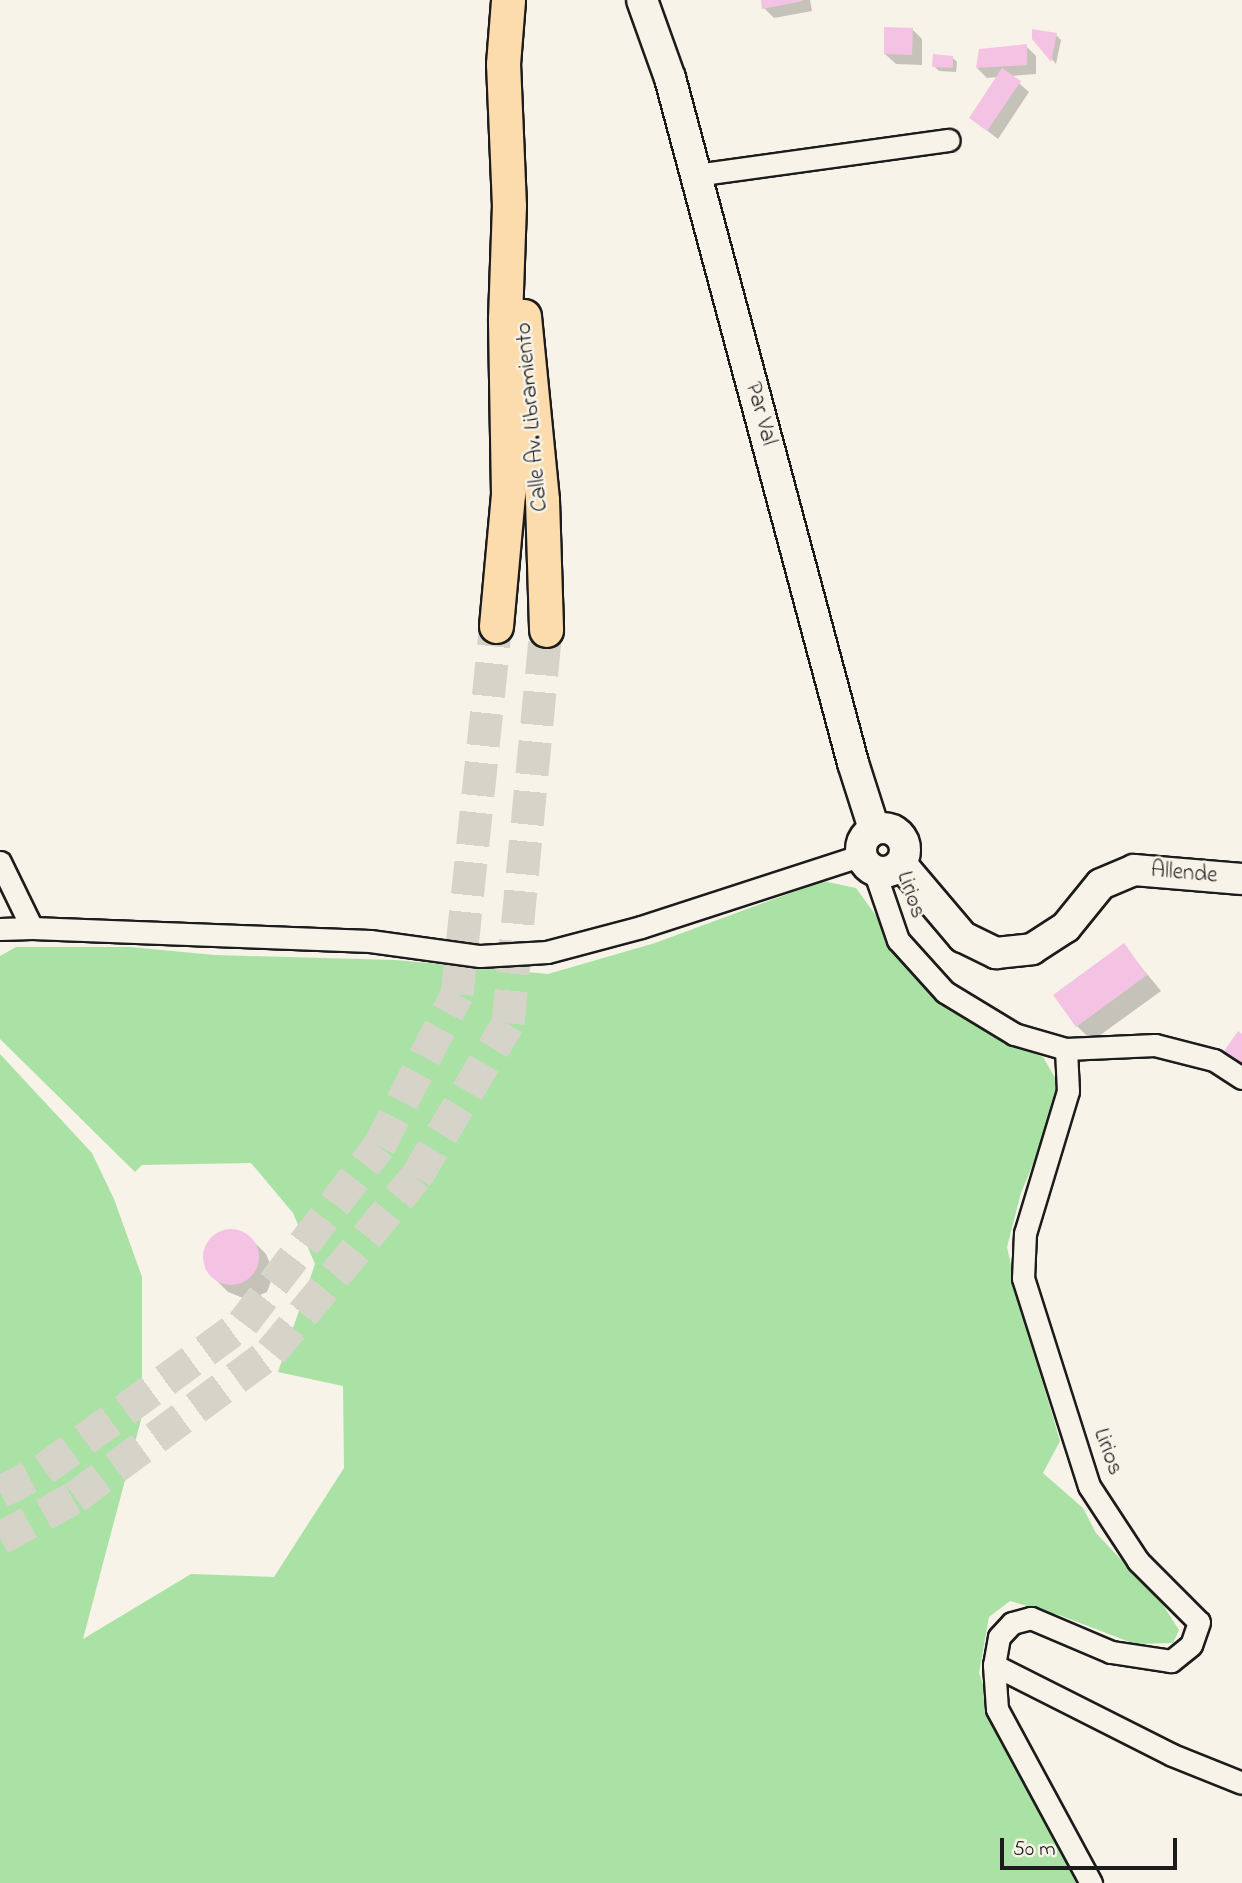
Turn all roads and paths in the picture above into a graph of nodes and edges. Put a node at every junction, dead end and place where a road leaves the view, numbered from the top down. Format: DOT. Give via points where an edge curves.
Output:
graph roads {
  1 [pos="508,0"];
  2 [pos="642,0"];
  3 [pos="949,140"];
  4 [pos="696,175"];
  5 [pos="509,206"];
  6 [pos="496,626"];
  7 [pos="546,630"];
  8 [pos="878,854"];
  9 [pos="0,862"];
  10 [pos="1242,879"];
  11 [pos="32,928"];
  12 [pos="0,929"];
  13 [pos="1066,1049"];
  14 [pos="1242,1078"];
  15 [pos="994,1665"];
  16 [pos="1242,1783"];
  17 [pos="1091,1883"];
  1 -- 5 [label="main road, Calle Av. Libramiento" via="503,64"];
  2 -- 4 [label="street, Par Val" via="670,78"];
  3 -- 4 [label="street"];
  4 -- 8 [label="street, Par Val"];
  5 -- 6 [label="main road, Calle Av. Libramiento" via="505,319 508,494"];
  5 -- 7 [label="main road, Calle Av. Libramiento" via="526,325 542,500"];
  8 -- 10 [label="street, Allende" via="963,937 996,953 1032,949 1066,927 1101,884 1134,870"];
  8 -- 11 [label="street" via="547,952 480,956 370,941"];
  8 -- 13 [label="street, Lirios" via="898,940 945,992 1014,1034"];
  9 -- 11 [label="street"];
  11 -- 12 [label="street"];
  13 -- 14 [label="street" via="1156,1045 1214,1060"];
  13 -- 15 [label="street, Lirios" via="1068,1091 1025,1233 1023,1278 1089,1486 1138,1561 1199,1622 1191,1645 1171,1661 1111,1651 1031,1618 1012,1623 999,1637"];
  15 -- 16 [label="street" via="1172,1755"];
  15 -- 17 [label="street, Lirios" via="997,1709"];
}
